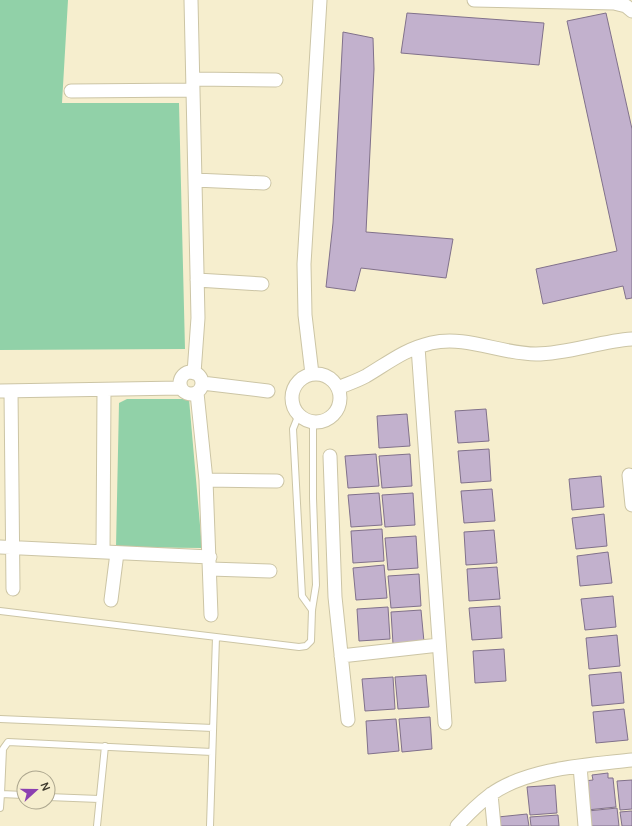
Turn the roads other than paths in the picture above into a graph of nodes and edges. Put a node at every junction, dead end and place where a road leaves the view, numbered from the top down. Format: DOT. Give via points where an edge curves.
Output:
graph roads {
  1 [pos="191,0"];
  2 [pos="320,0"];
  3 [pos="474,0"];
  4 [pos="632,11"];
  5 [pos="276,80"];
  6 [pos="193,85"];
  7 [pos="71,91"];
  8 [pos="195,180"];
  9 [pos="264,183"];
  10 [pos="197,280"];
  11 [pos="262,284"];
  12 [pos="632,339"];
  13 [pos="418,347"];
  14 [pos="194,373"];
  15 [pos="312,374"];
  16 [pos="181,388"];
  17 [pos="200,388"];
  18 [pos="338,388"];
  19 [pos="6,391"];
  20 [pos="104,391"];
  21 [pos="268,391"];
  22 [pos="295,409"];
  23 [pos="313,422"];
  24 [pos="330,456"];
  25 [pos="629,475"];
  26 [pos="206,480"];
  27 [pos="277,481"];
  28 [pos="632,505"];
  29 [pos="6,548"];
  30 [pos="103,552"];
  31 [pos="117,553"];
  32 [pos="210,563"];
  33 [pos="270,571"];
  34 [pos="13,589"];
  35 [pos="111,600"];
  36 [pos="312,610"];
  37 [pos="0,611"];
  38 [pos="211,616"];
  39 [pos="216,637"];
  40 [pos="439,645"];
  41 [pos="341,656"];
  42 [pos="0,719"];
  43 [pos="348,720"];
  44 [pos="445,723"];
  45 [pos="213,728"];
  46 [pos="105,746"];
  47 [pos="212,752"];
  48 [pos="632,760"];
  49 [pos="580,766"];
  50 [pos="1,794"];
  51 [pos="491,794"];
  52 [pos="16,795"];
  53 [pos="56,797"];
  54 [pos="99,799"];
  55 [pos="0,808"];
  56 [pos="97,826"];
  57 [pos="210,826"];
  58 [pos="457,826"];
  59 [pos="494,826"];
  60 [pos="585,826"];
  1 -- 6 [label="street"];
  2 -- 15 [label="street" via="304,264 305,315"];
  3 -- 4 [label="street" via="614,4 626,6"];
  5 -- 6 [label="street"];
  6 -- 7 [label="street"];
  6 -- 8 [label="street"];
  8 -- 9 [label="street"];
  8 -- 10 [label="street"];
  10 -- 11 [label="street"];
  10 -- 14 [label="street" via="198,318"];
  12 -- 13 [label="street" via="534,354 450,340"];
  13 -- 18 [label="street" via="400,354 366,376"];
  13 -- 40 [label="street"];
  14 -- 16 [label="street" via="184,375 180,381"];
  14 -- 17 [label="street" via="200,376"];
  15 -- 18 [label="street" via="328,377"];
  15 -- 22 [label="street" via="299,380 295,387 292,402"];
  16 -- 17 [label="street" via="186,394"];
  16 -- 20 [label="street"];
  17 -- 21 [label="street"];
  17 -- 26 [label="street"];
  18 -- 23 [label="street" via="340,402 333,415"];
  19 -- 20 [label="street"];
  19 -- 29 [label="street"];
  20 -- 30 [label="street"];
  22 -- 23 [label="street" via="306,420"];
  22 -- 36 [label="lane" via="297,419 293,429 302,596"];
  23 -- 36 [label="lane" via="312,498 316,585"];
  24 -- 41 [label="street" via="335,597"];
  25 -- 28 [label="street"];
  26 -- 27 [label="street"];
  26 -- 32 [label="street"];
  29 -- 30 [label="street"];
  29 -- 34 [label="street"];
  30 -- 31 [label="street"];
  31 -- 32 [label="street"];
  31 -- 35 [label="street"];
  32 -- 33 [label="street"];
  32 -- 38 [label="street"];
  36 -- 39 [label="lane" via="311,641 303,647"];
  37 -- 39 [label="lane"];
  39 -- 45 [label="lane"];
  40 -- 41 [label="street"];
  40 -- 44 [label="street"];
  41 -- 43 [label="street"];
  42 -- 45 [label="lane"];
  45 -- 47 [label="lane"];
  46 -- 47 [label="lane"];
  46 -- 50 [label="lane" via="8,742 3,749"];
  46 -- 54 [label="lane"];
  47 -- 57 [label="lane"];
  48 -- 49 [label="street"];
  49 -- 51 [label="street" via="518,781"];
  49 -- 60 [label="street"];
  50 -- 52 [label="lane"];
  50 -- 55 [label="lane"];
  51 -- 58 [label="street"];
  51 -- 59 [label="street"];
  53 -- 54 [label="lane"];
  54 -- 56 [label="lane"];
}
